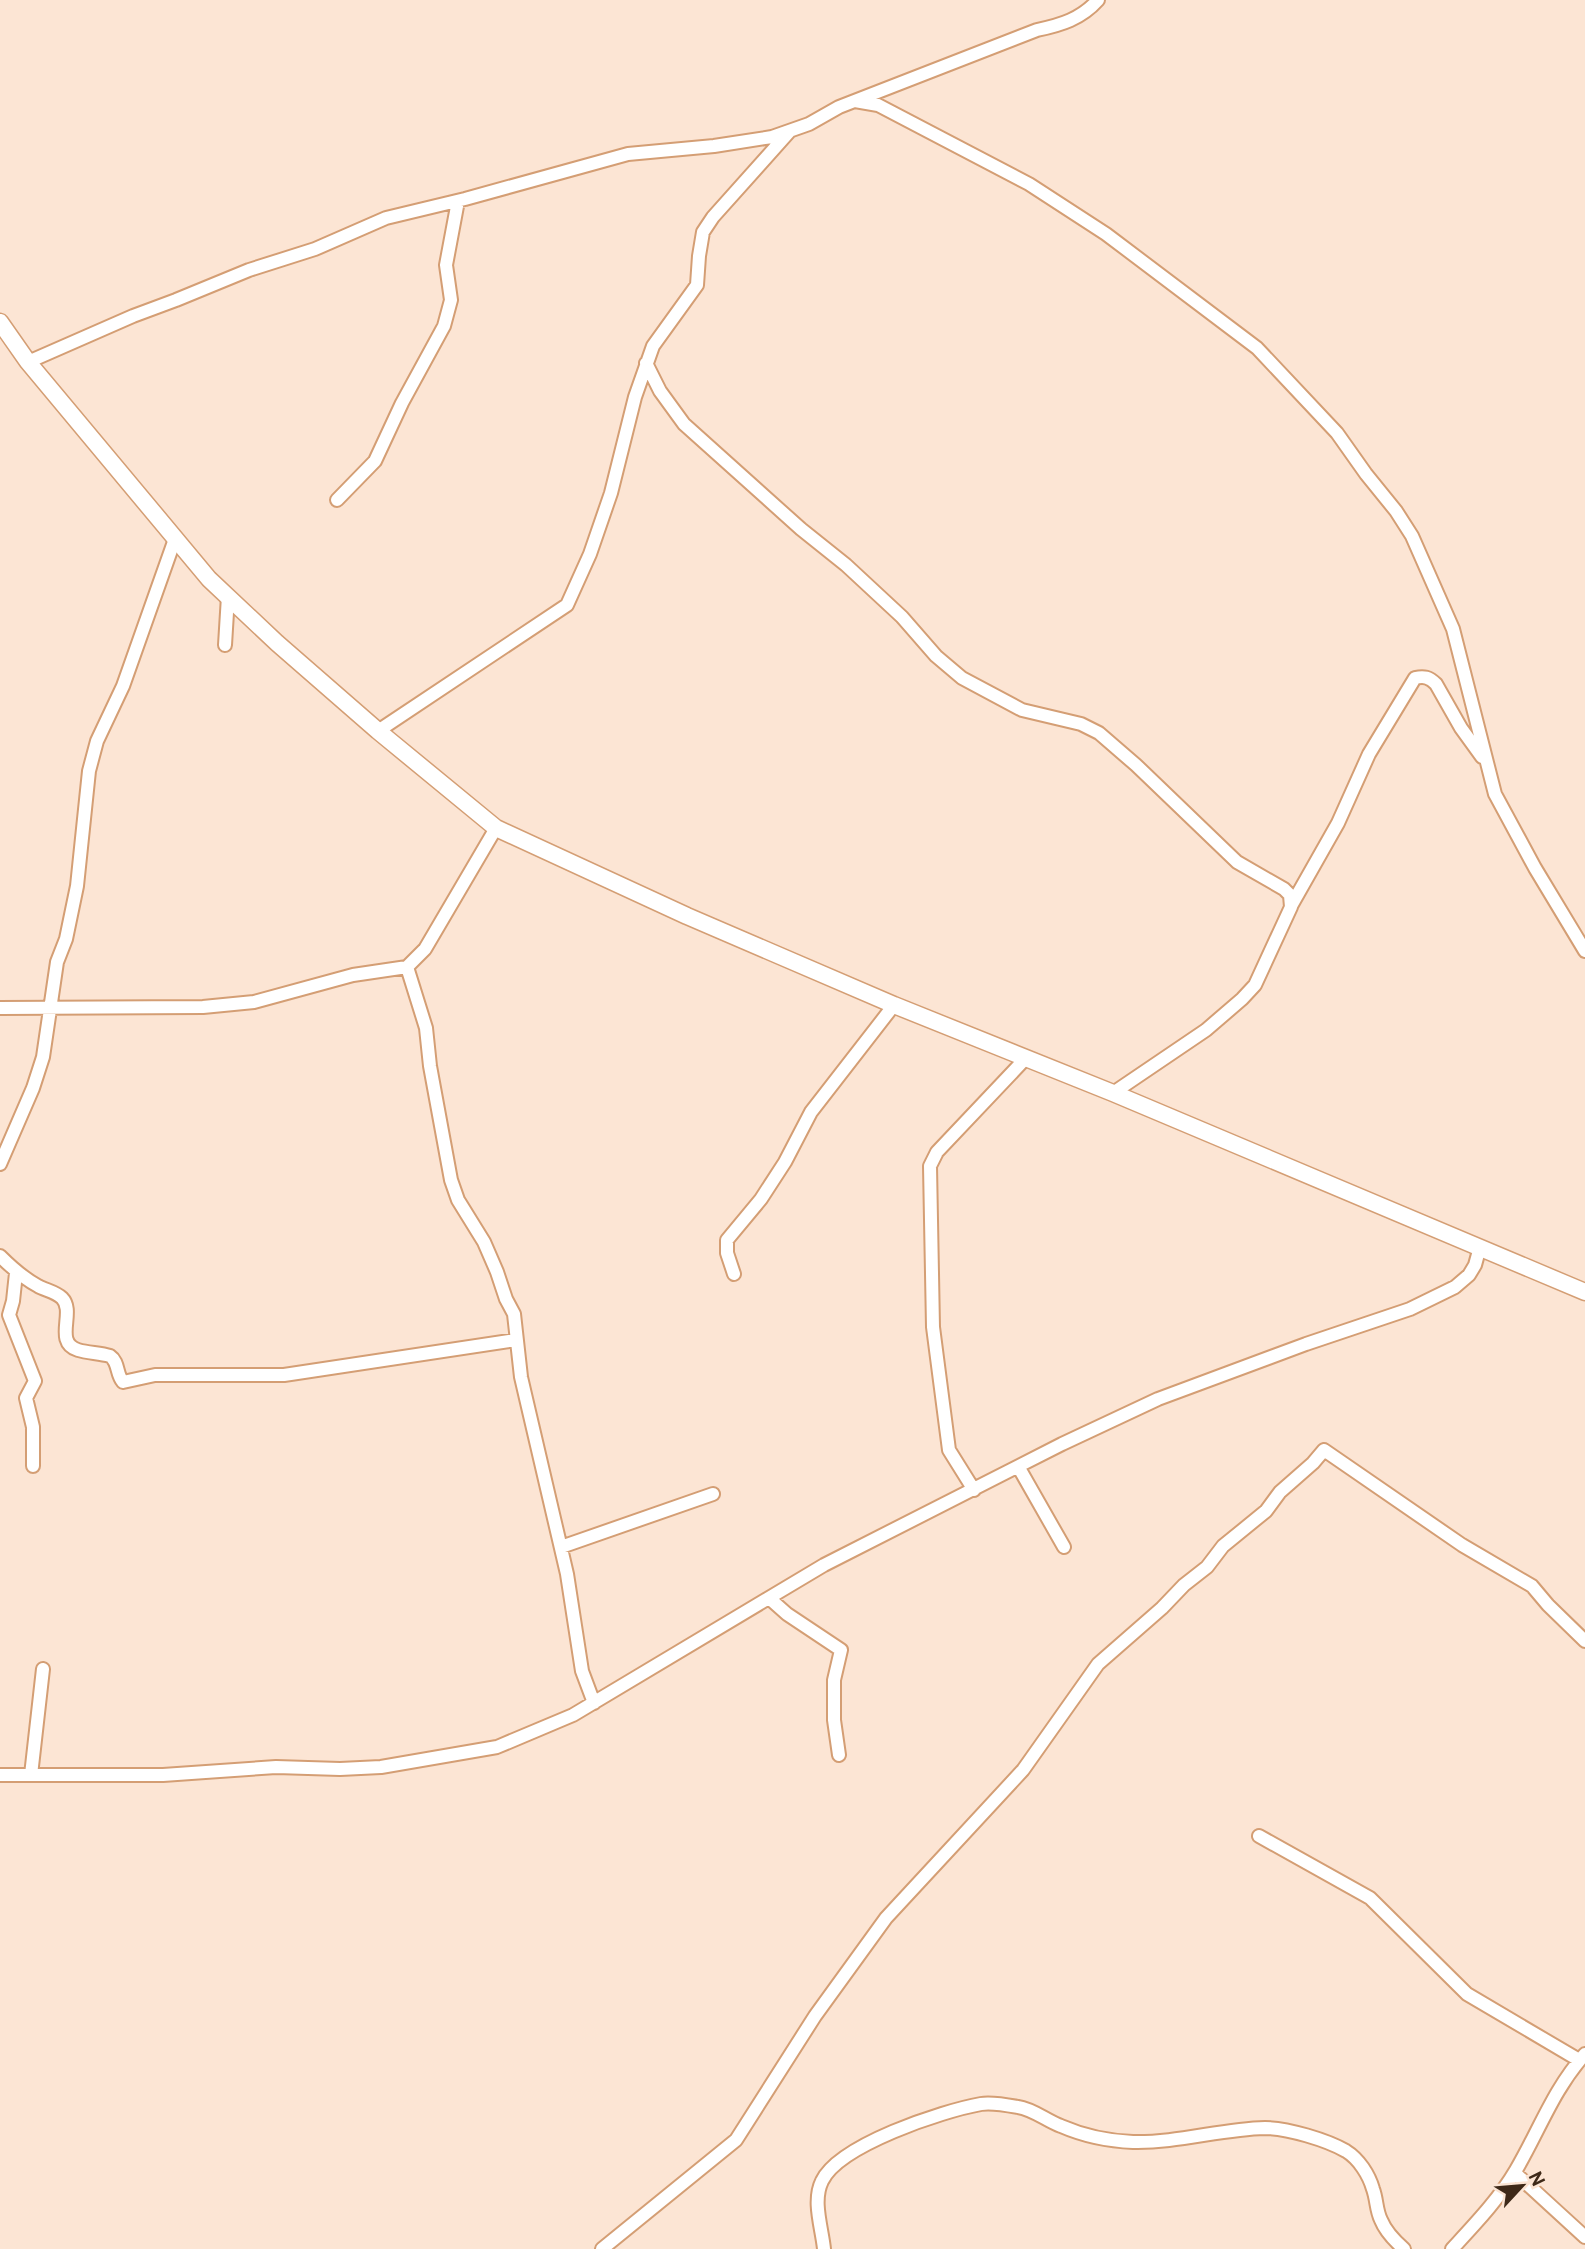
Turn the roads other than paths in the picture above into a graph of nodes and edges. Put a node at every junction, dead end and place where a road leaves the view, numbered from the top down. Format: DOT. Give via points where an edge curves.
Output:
graph roads {
  1 [pos="1098,0"];
  2 [pos="855,101"];
  3 [pos="790,131"];
  4 [pos="458,201"];
  5 [pos="0,323"];
  6 [pos="28,362"];
  7 [pos="646,363"];
  8 [pos="337,500"];
  9 [pos="175,539"];
  10 [pos="228,596"];
  11 [pos="225,645"];
  12 [pos="377,731"];
  13 [pos="1486,763"];
  14 [pos="496,828"];
  15 [pos="1291,907"];
  16 [pos="1585,951"];
  17 [pos="407,967"];
  18 [pos="894,1005"];
  19 [pos="51,1008"];
  20 [pos="0,1009"];
  21 [pos="1025,1059"];
  22 [pos="1113,1093"];
  23 [pos="0,1164"];
  24 [pos="1480,1247"];
  25 [pos="0,1256"];
  26 [pos="16,1273"];
  27 [pos="734,1275"];
  28 [pos="1585,1292"];
  29 [pos="516,1340"];
  30 [pos="33,1466"];
  31 [pos="1019,1468"];
  32 [pos="974,1490"];
  33 [pos="713,1494"];
  34 [pos="561,1547"];
  35 [pos="1065,1547"];
  36 [pos="769,1598"];
  37 [pos="1585,1641"];
  38 [pos="43,1669"];
  39 [pos="594,1703"];
  40 [pos="839,1755"];
  41 [pos="0,1775"];
  42 [pos="31,1775"];
  43 [pos="1259,1836"];
  44 [pos="1582,2057"];
  45 [pos="1515,2173"];
  46 [pos="1585,2237"];
  47 [pos="602,2249"];
  48 [pos="824,2249"];
  49 [pos="1404,2249"];
  50 [pos="1452,2249"];
  1 -- 2 [label="street" via="1068,23 1037,30"];
  2 -- 3 [label="street"];
  2 -- 13 [label="street" via="878,105 1017,177 1106,234 1257,348 1337,433 1412,536 1453,629"];
  3 -- 4 [label="street" via="745,142 628,153"];
  3 -- 7 [label="street" via="703,232 697,285"];
  4 -- 6 [label="street" via="386,218 132,316"];
  4 -- 8 [label="street" via="446,265 451,300 443,326 375,461"];
  5 -- 6 [label="street"];
  6 -- 9 [label="street"];
  7 -- 12 [label="street" via="611,493 567,605"];
  7 -- 15 [label="street" via="684,424 846,565 962,678 1022,710 1099,733 1229,856 1284,889"];
  9 -- 10 [label="street"];
  9 -- 19 [label="street" via="89,771 77,886 57,962"];
  10 -- 11 [label="street"];
  10 -- 12 [label="street"];
  12 -- 14 [label="street"];
  13 -- 15 [label="street" via="1436,684 1423,676 1415,678 1369,754 1338,823"];
  13 -- 16 [label="street" via="1495,794"];
  14 -- 17 [label="street" via="425,948"];
  14 -- 18 [label="street"];
  15 -- 22 [label="street" via="1255,985 1242,999 1206,1030"];
  17 -- 19 [label="street" via="353,975 254,1002"];
  17 -- 29 [label="street" via="426,1028 451,1180 497,1272 514,1314"];
  18 -- 21 [label="street"];
  18 -- 27 [label="street" via="811,1112 761,1199 727,1240"];
  19 -- 20 [label="street"];
  19 -- 23 [label="street" via="33,1088"];
  21 -- 22 [label="street"];
  21 -- 32 [label="street" via="937,1152 930,1166 933,1327 949,1450"];
  22 -- 24 [label="street"];
  24 -- 28 [label="street"];
  24 -- 31 [label="street" via="1469,1275 1410,1309 1158,1399"];
  25 -- 26 [label="street"];
  26 -- 29 [label="street" via="60,1295 67,1307 68,1343 75,1350 114,1358 123,1382 155,1375 284,1375"];
  26 -- 30 [label="street" via="9,1315 35,1381 26,1398"];
  29 -- 34 [label="street"];
  31 -- 32 [label="street"];
  31 -- 35 [label="street"];
  32 -- 36 [label="street" via="824,1565"];
  33 -- 34 [label="street"];
  34 -- 39 [label="street" via="582,1671"];
  36 -- 39 [label="street"];
  36 -- 40 [label="street" via="841,1650 834,1681"];
  37 -- 47 [label="street" via="1532,1586 1462,1545 1325,1450 1266,1511 1223,1546 1207,1567 1098,1664 1023,1770 886,1918 815,2016 736,2140"];
  38 -- 42 [label="street"];
  39 -- 42 [label="street" via="497,1747 381,1767"];
  41 -- 42 [label="street"];
  43 -- 44 [label="street" via="1370,1898 1467,1994"];
  44 -- 45 [label="street" via="1547,2108"];
  45 -- 46 [label="street"];
  45 -- 50 [label="street"];
  48 -- 49 [label="street" via="818,2206 820,2183 830,2168 886,2134 983,2103 1020,2107 1101,2139 1180,2139 1267,2128 1327,2143 1358,2161 1374,2191 1381,2222"];
}
